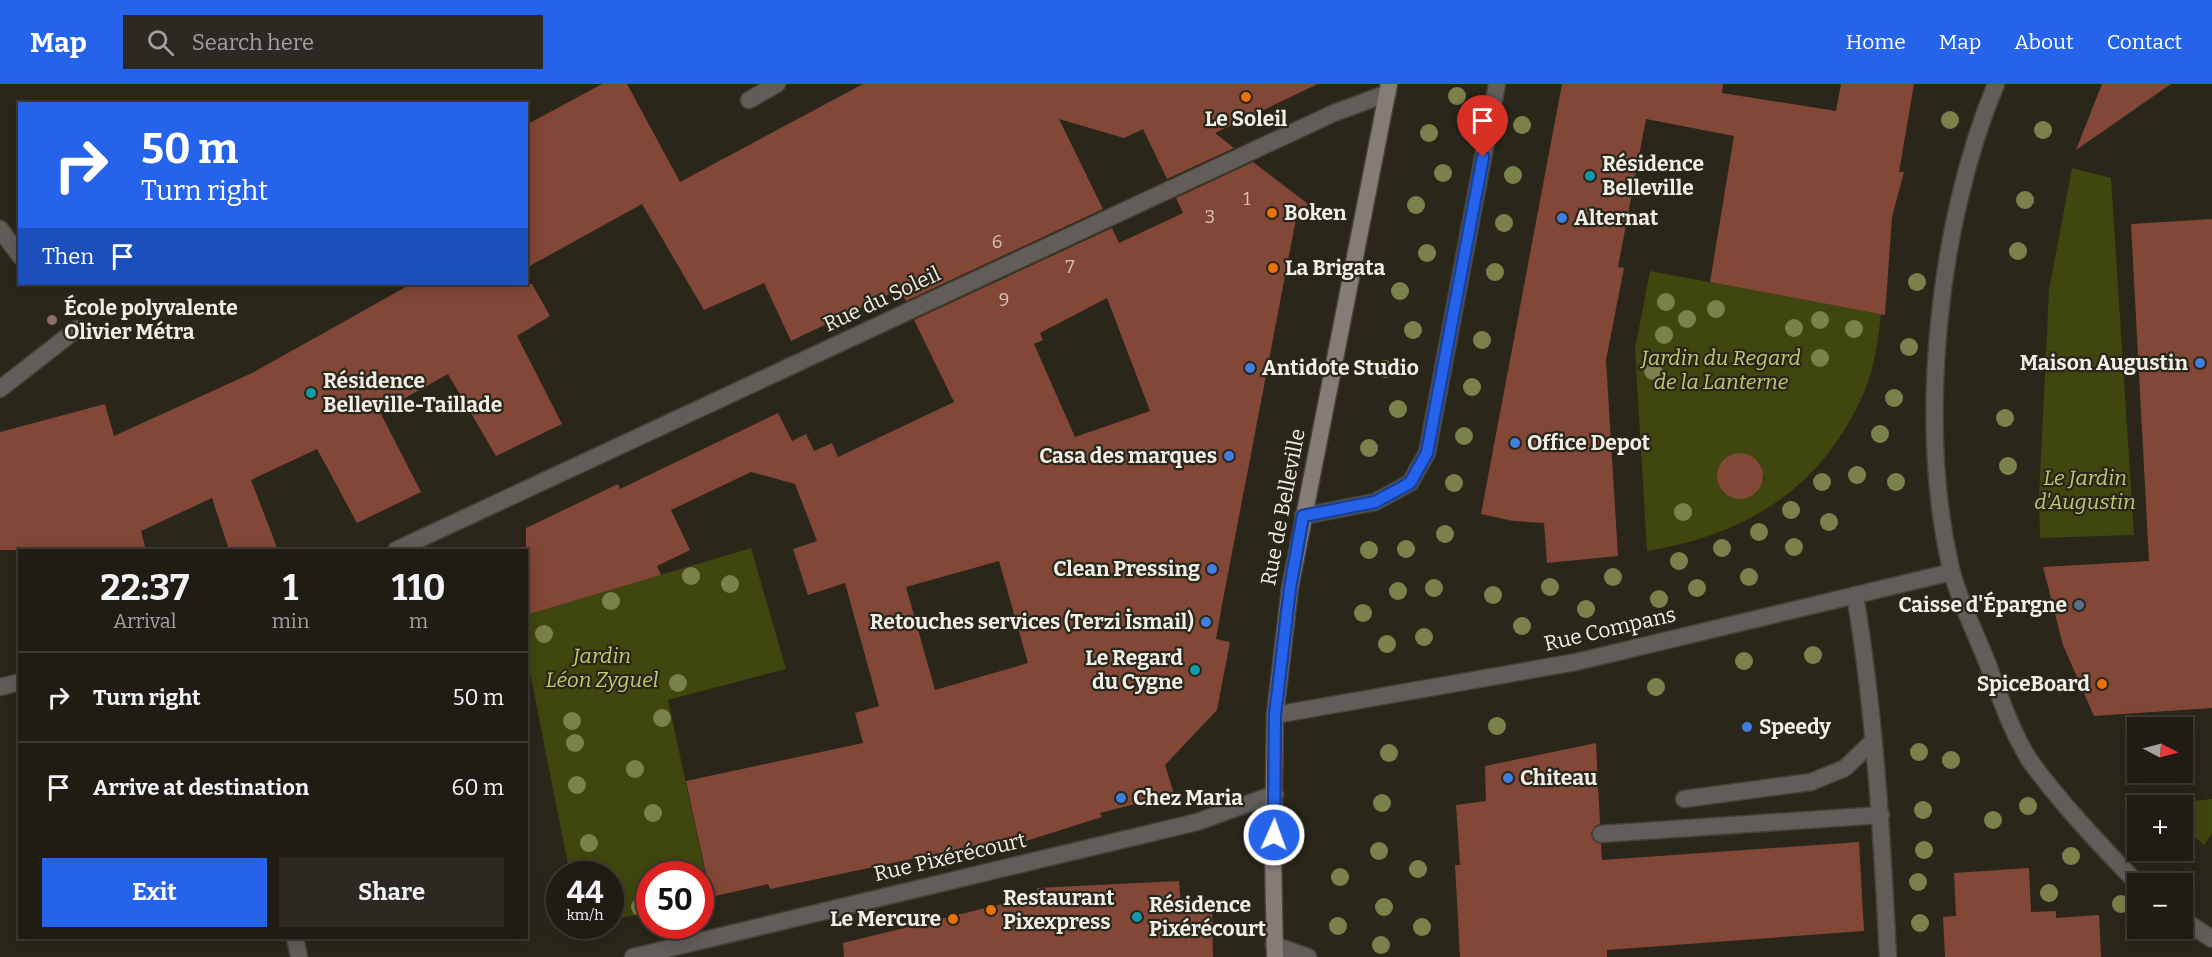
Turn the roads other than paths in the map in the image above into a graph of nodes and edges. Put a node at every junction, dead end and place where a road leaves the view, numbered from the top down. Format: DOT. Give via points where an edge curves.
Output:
graph roads {
  1 [pos="777,84"];
  2 [pos="1497,84"];
  3 [pos="1996,84"];
  4 [pos="1389,88"];
  5 [pos="749,100"];
  6 [pos="0,229"];
  7 [pos="18,253"];
  8 [pos="77,330"];
  9 [pos="0,389"];
  10 [pos="1303,516"];
  11 [pos="398,549"];
  12 [pos="1952,572"];
  13 [pos="1855,595"];
  14 [pos="18,682"];
  15 [pos="0,687"];
  16 [pos="1275,715"];
  17 [pos="1872,742"];
  18 [pos="1275,794"];
  19 [pos="1684,800"];
  20 [pos="1881,814"];
  21 [pos="1601,834"];
  22 [pos="2127,873"];
  23 [pos="2193,926"];
  24 [pos="295,939"];
  25 [pos="2212,939"];
  26 [pos="1275,951"];
  27 [pos="299,957"];
  28 [pos="633,957"];
  29 [pos="1308,957"];
  30 [pos="1888,957"];
  1 -- 5 [label="street"];
  2 -- 10 [label="street" via="1427,453 1410,483 1375,502"];
  3 -- 12 [label="street" via="1955,219 1943,289 1935,405 1942,523"];
  4 -- 10 [label="main road, Rue de Belleville"];
  4 -- 11 [label="street, Rue du Soleil"];
  6 -- 7 [label="street"];
  8 -- 9 [label="street"];
  10 -- 16 [label="main road, Rue de Belleville"];
  12 -- 13 [label="street, Rue Compans"];
  12 -- 22 [label="street" via="2007,716 2033,764"];
  13 -- 16 [label="street, Rue Compans" via="1576,662"];
  13 -- 17 [label="street" via="1866,657"];
  14 -- 15 [label="street"];
  16 -- 18 [label="main road, Rue de Belleville"];
  17 -- 19 [label="street" via="1845,768 1811,782"];
  17 -- 20 [label="street"];
  18 -- 26 [label="main road, Rue de Belleville"];
  18 -- 28 [label="street, Rue Pixérécourt" via="1197,822"];
  20 -- 21 [label="street"];
  20 -- 30 [label="street"];
  23 -- 25 [label="street"];
  24 -- 27 [label="street"];
  26 -- 29 [label="street, Rue de Belleville"];
}
